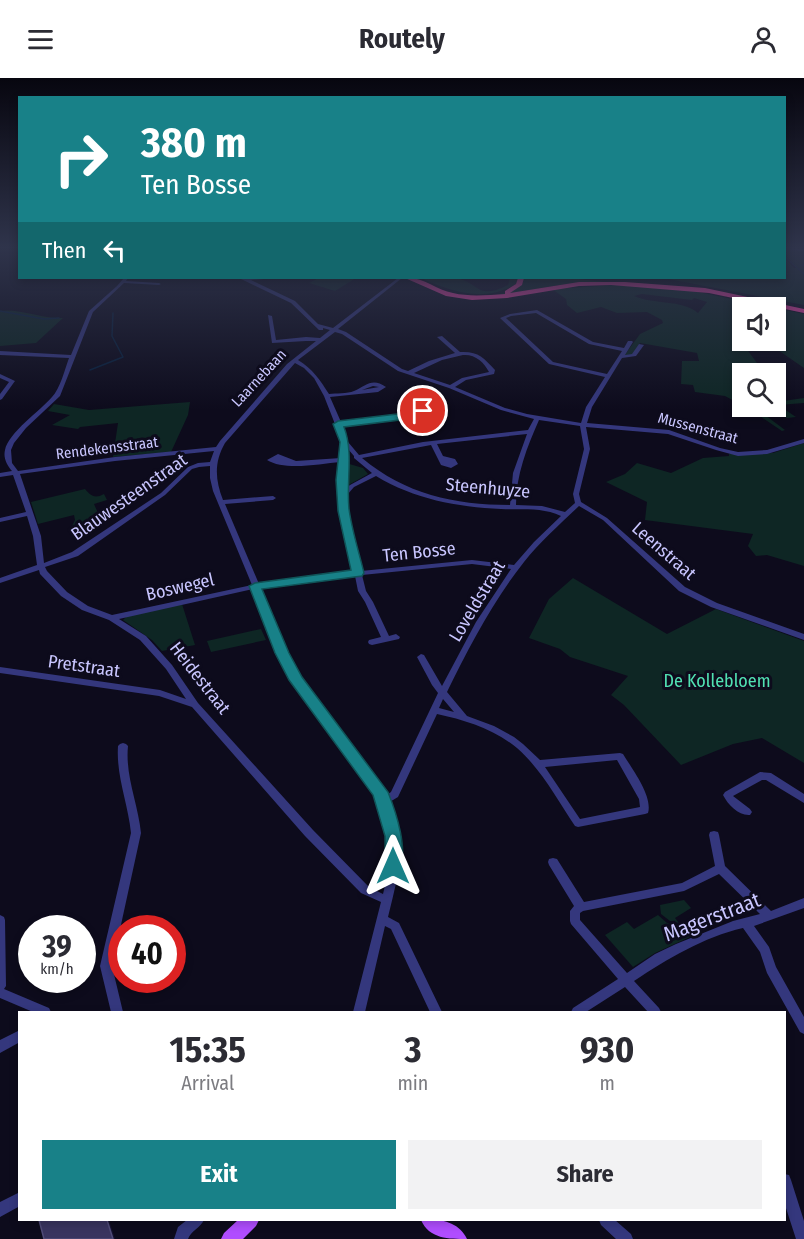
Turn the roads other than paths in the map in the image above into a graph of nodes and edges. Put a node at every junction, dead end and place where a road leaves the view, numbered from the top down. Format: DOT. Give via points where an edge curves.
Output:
graph roads {
  1 [pos="101,302"];
  2 [pos="293,302"];
  3 [pos="369,302"];
  4 [pos="769,302"];
  5 [pos="770,302"];
  6 [pos="804,309"];
  7 [pos="270,316"];
  8 [pos="319,325"];
  9 [pos="335,329"];
  10 [pos="329,333"];
  11 [pos="347,336"];
  12 [pos="440,337"];
  13 [pos="320,340"];
  14 [pos="630,342"];
  15 [pos="641,345"];
  16 [pos="626,350"];
  17 [pos="0,353"];
  18 [pos="460,355"];
  19 [pos="73,357"];
  20 [pos="621,357"];
  21 [pos="292,363"];
  22 [pos="409,373"];
  23 [pos="0,376"];
  24 [pos="609,376"];
  25 [pos="451,387"];
  26 [pos="356,392"];
  27 [pos="327,396"];
  28 [pos="0,398"];
  29 [pos="416,415"];
  30 [pos="537,418"];
  31 [pos="338,424"];
  32 [pos="583,425"];
  33 [pos="530,432"];
  34 [pos="804,441"];
  35 [pos="345,442"];
  36 [pos="433,443"];
  37 [pos="218,449"];
  38 [pos="356,457"];
  39 [pos="440,458"];
  40 [pos="344,460"];
  41 [pos="293,462"];
  42 [pos="211,464"];
  43 [pos="0,467"];
  44 [pos="16,473"];
  45 [pos="375,474"];
  46 [pos="0,475"];
  47 [pos="342,496"];
  48 [pos="273,498"];
  49 [pos="221,502"];
  50 [pos="575,506"];
  51 [pos="513,507"];
  52 [pos="30,513"];
  53 [pos="565,515"];
  54 [pos="0,520"];
  55 [pos="41,567"];
  56 [pos="515,567"];
  57 [pos="358,573"];
  58 [pos="0,581"];
  59 [pos="255,586"];
  60 [pos="112,618"];
  61 [pos="396,637"];
  62 [pos="804,637"];
  63 [pos="386,639"];
  64 [pos="372,642"];
  65 [pos="421,657"];
  66 [pos="0,670"];
  67 [pos="182,687"];
  68 [pos="443,693"];
  69 [pos="165,694"];
  70 [pos="195,705"];
  71 [pos="435,710"];
  72 [pos="465,719"];
  73 [pos="123,746"];
  74 [pos="537,764"];
  75 [pos="804,799"];
  76 [pos="384,801"];
  77 [pos="747,812"];
  78 [pos="714,835"];
  79 [pos="553,862"];
  80 [pos="720,868"];
  81 [pos="386,900"];
  82 [pos="804,903"];
  83 [pos="581,907"];
  84 [pos="769,916"];
  85 [pos="381,919"];
  86 [pos="0,920"];
  87 [pos="745,923"];
  88 [pos="626,979"];
  89 [pos="0,986"];
  90 [pos="0,993"];
  91 [pos="43,1011"];
  92 [pos="117,1011"];
  93 [pos="359,1011"];
  94 [pos="436,1011"];
  95 [pos="578,1011"];
  96 [pos="654,1011"];
  97 [pos="804,1028"];
  98 [pos="18,1036"];
  99 [pos="0,1047"];
  100 [pos="786,1186"];
  101 [pos="18,1199"];
  102 [pos="0,1210"];
  103 [pos="196,1221"];
  104 [pos="249,1221"];
  105 [pos="431,1221"];
  106 [pos="607,1221"];
  107 [pos="181,1239"];
  108 [pos="230,1239"];
  109 [pos="458,1239"];
  110 [pos="626,1239"];
  111 [pos="803,1239"];
  1 -- 19 [label="street" via="90,312"];
  2 -- 8 [label="street"];
  3 -- 9 [label="street, Laarnebaan"];
  4 -- 6 [label="highway"];
  5 -- 6 [label="highway"];
  7 -- 13 [label="street" via="274,342"];
  8 -- 9 [label="street"];
  8 -- 10 [label="street"];
  9 -- 10 [label="street, Laarnebaan"];
  9 -- 11 [label="street"];
  10 -- 11 [label="street"];
  10 -- 13 [label="street, Laarnebaan"];
  11 -- 22 [label="street"];
  12 -- 18 [label="street"];
  13 -- 21 [label="street, Laarnebaan"];
  14 -- 16 [label="street"];
  15 -- 20 [label="street" via="634,355"];
  16 -- 20 [label="street"];
  16 -- 24 [label="street" via="591,343 537,311 503,318 551,363"];
  17 -- 19 [label="street"];
  18 -- 22 [label="street" via="432,360"];
  18 -- 25 [label="street" via="476,355 492,373 464,379"];
  19 -- 44 [label="street" via="57,396 10,442 8,457"];
  20 -- 24 [label="street"];
  21 -- 27 [label="street" via="306,367"];
  21 -- 37 [label="street, Laarnebaan"];
  22 -- 25 [label="street"];
  23 -- 28 [label="street" via="12,381"];
  24 -- 32 [label="street" via="589,407"];
  25 -- 30 [label="street"];
  26 -- 27 [label="street"];
  27 -- 31 [label="street"];
  29 -- 31 [label="street"];
  30 -- 32 [label="street"];
  30 -- 33 [label="street"];
  31 -- 35 [label="street"];
  32 -- 34 [label="street, Mussenstraat" via="666,431 738,454 773,451"];
  32 -- 50 [label="street" via="587,449"];
  33 -- 36 [label="street"];
  33 -- 51 [label="street" via="513,487"];
  35 -- 38 [label="street, Steenhuyze"];
  35 -- 40 [label="street"];
  36 -- 38 [label="street"];
  36 -- 39 [label="street"];
  37 -- 42 [label="street, Laarnebaan"];
  37 -- 44 [label="street, Rendekensstraat"];
  38 -- 45 [label="street, Steenhuyze"];
  40 -- 41 [label="street"];
  40 -- 47 [label="street"];
  42 -- 49 [label="street, Laarnebaan"];
  42 -- 55 [label="street, Blauwesteenstraat" via="190,468 163,494 79,551"];
  43 -- 44 [label="street, Rendekensstraat"];
  44 -- 46 [label="street"];
  44 -- 52 [label="street"];
  45 -- 47 [label="street"];
  45 -- 51 [label="street, Steenhuyze" via="429,497"];
  47 -- 57 [label="street"];
  48 -- 49 [label="street"];
  49 -- 59 [label="street, Laarnebaan"];
  50 -- 53 [label="street, Loveldstraat"];
  50 -- 62 [label="street, Leenstraat" via="604,519 682,589"];
  51 -- 53 [label="street, Steenhuyze" via="553,509"];
  52 -- 54 [label="street"];
  52 -- 55 [label="street"];
  53 -- 56 [label="street, Loveldstraat"];
  55 -- 58 [label="street, Blauwesteenstraat"];
  55 -- 60 [label="street, Heidestraat" via="61,592"];
  56 -- 57 [label="street, Ten Bosse" via="472,562"];
  56 -- 68 [label="street, Loveldstraat"];
  57 -- 59 [label="street, Ten Bosse"];
  57 -- 63 [label="street" via="362,591"];
  59 -- 60 [label="street, Boswegel"];
  59 -- 76 [label="street, Laarnebaan" via="296,680 369,774"];
  60 -- 67 [label="street, Heidestraat" via="152,646"];
  61 -- 63 [label="street"];
  63 -- 64 [label="street"];
  65 -- 68 [label="street"];
  66 -- 69 [label="street, Pretstraat"];
  67 -- 69 [label="street"];
  67 -- 70 [label="street, Heidestraat"];
  68 -- 71 [label="street, Loveldstraat"];
  68 -- 72 [label="street"];
  69 -- 70 [label="street, Pretstraat"];
  70 -- 81 [label="street, Heidestraat" via="331,856 365,890"];
  71 -- 72 [label="street"];
  71 -- 76 [label="street, Loveldstraat" via="395,794"];
  72 -- 74 [label="street" via="507,737"];
  73 -- 92 [label="street" via="121,759 136,833 106,966"];
  74 -- 74 [label="street" via="578,823 645,810 644,799 620,756"];
  75 -- 77 [label="street" via="768,776 760,776 728,795"];
  76 -- 81 [label="street, Laarnebaan" via="393,844"];
  78 -- 80 [label="street"];
  79 -- 83 [label="street"];
  80 -- 83 [label="street" via="684,887"];
  80 -- 84 [label="street"];
  81 -- 85 [label="street, Laarnebaan"];
  82 -- 84 [label="street, Magerstraat"];
  83 -- 88 [label="street" via="574,915 581,928"];
  84 -- 87 [label="street, Magerstraat"];
  85 -- 93 [label="street, Laarnebaan"];
  85 -- 94 [label="street" via="395,926"];
  86 -- 89 [label="street"];
  87 -- 88 [label="street, Magerstraat" via="680,947"];
  87 -- 97 [label="street" via="765,950 771,969"];
  88 -- 95 [label="street, Magerstraat"];
  88 -- 96 [label="street"];
  90 -- 91 [label="street"];
  98 -- 99 [label="street"];
  100 -- 111 [label="street"];
  101 -- 102 [label="street"];
  103 -- 107 [label="street"];
  104 -- 108 [label="main road"];
  105 -- 109 [label="main road"];
  106 -- 110 [label="street"];
}
